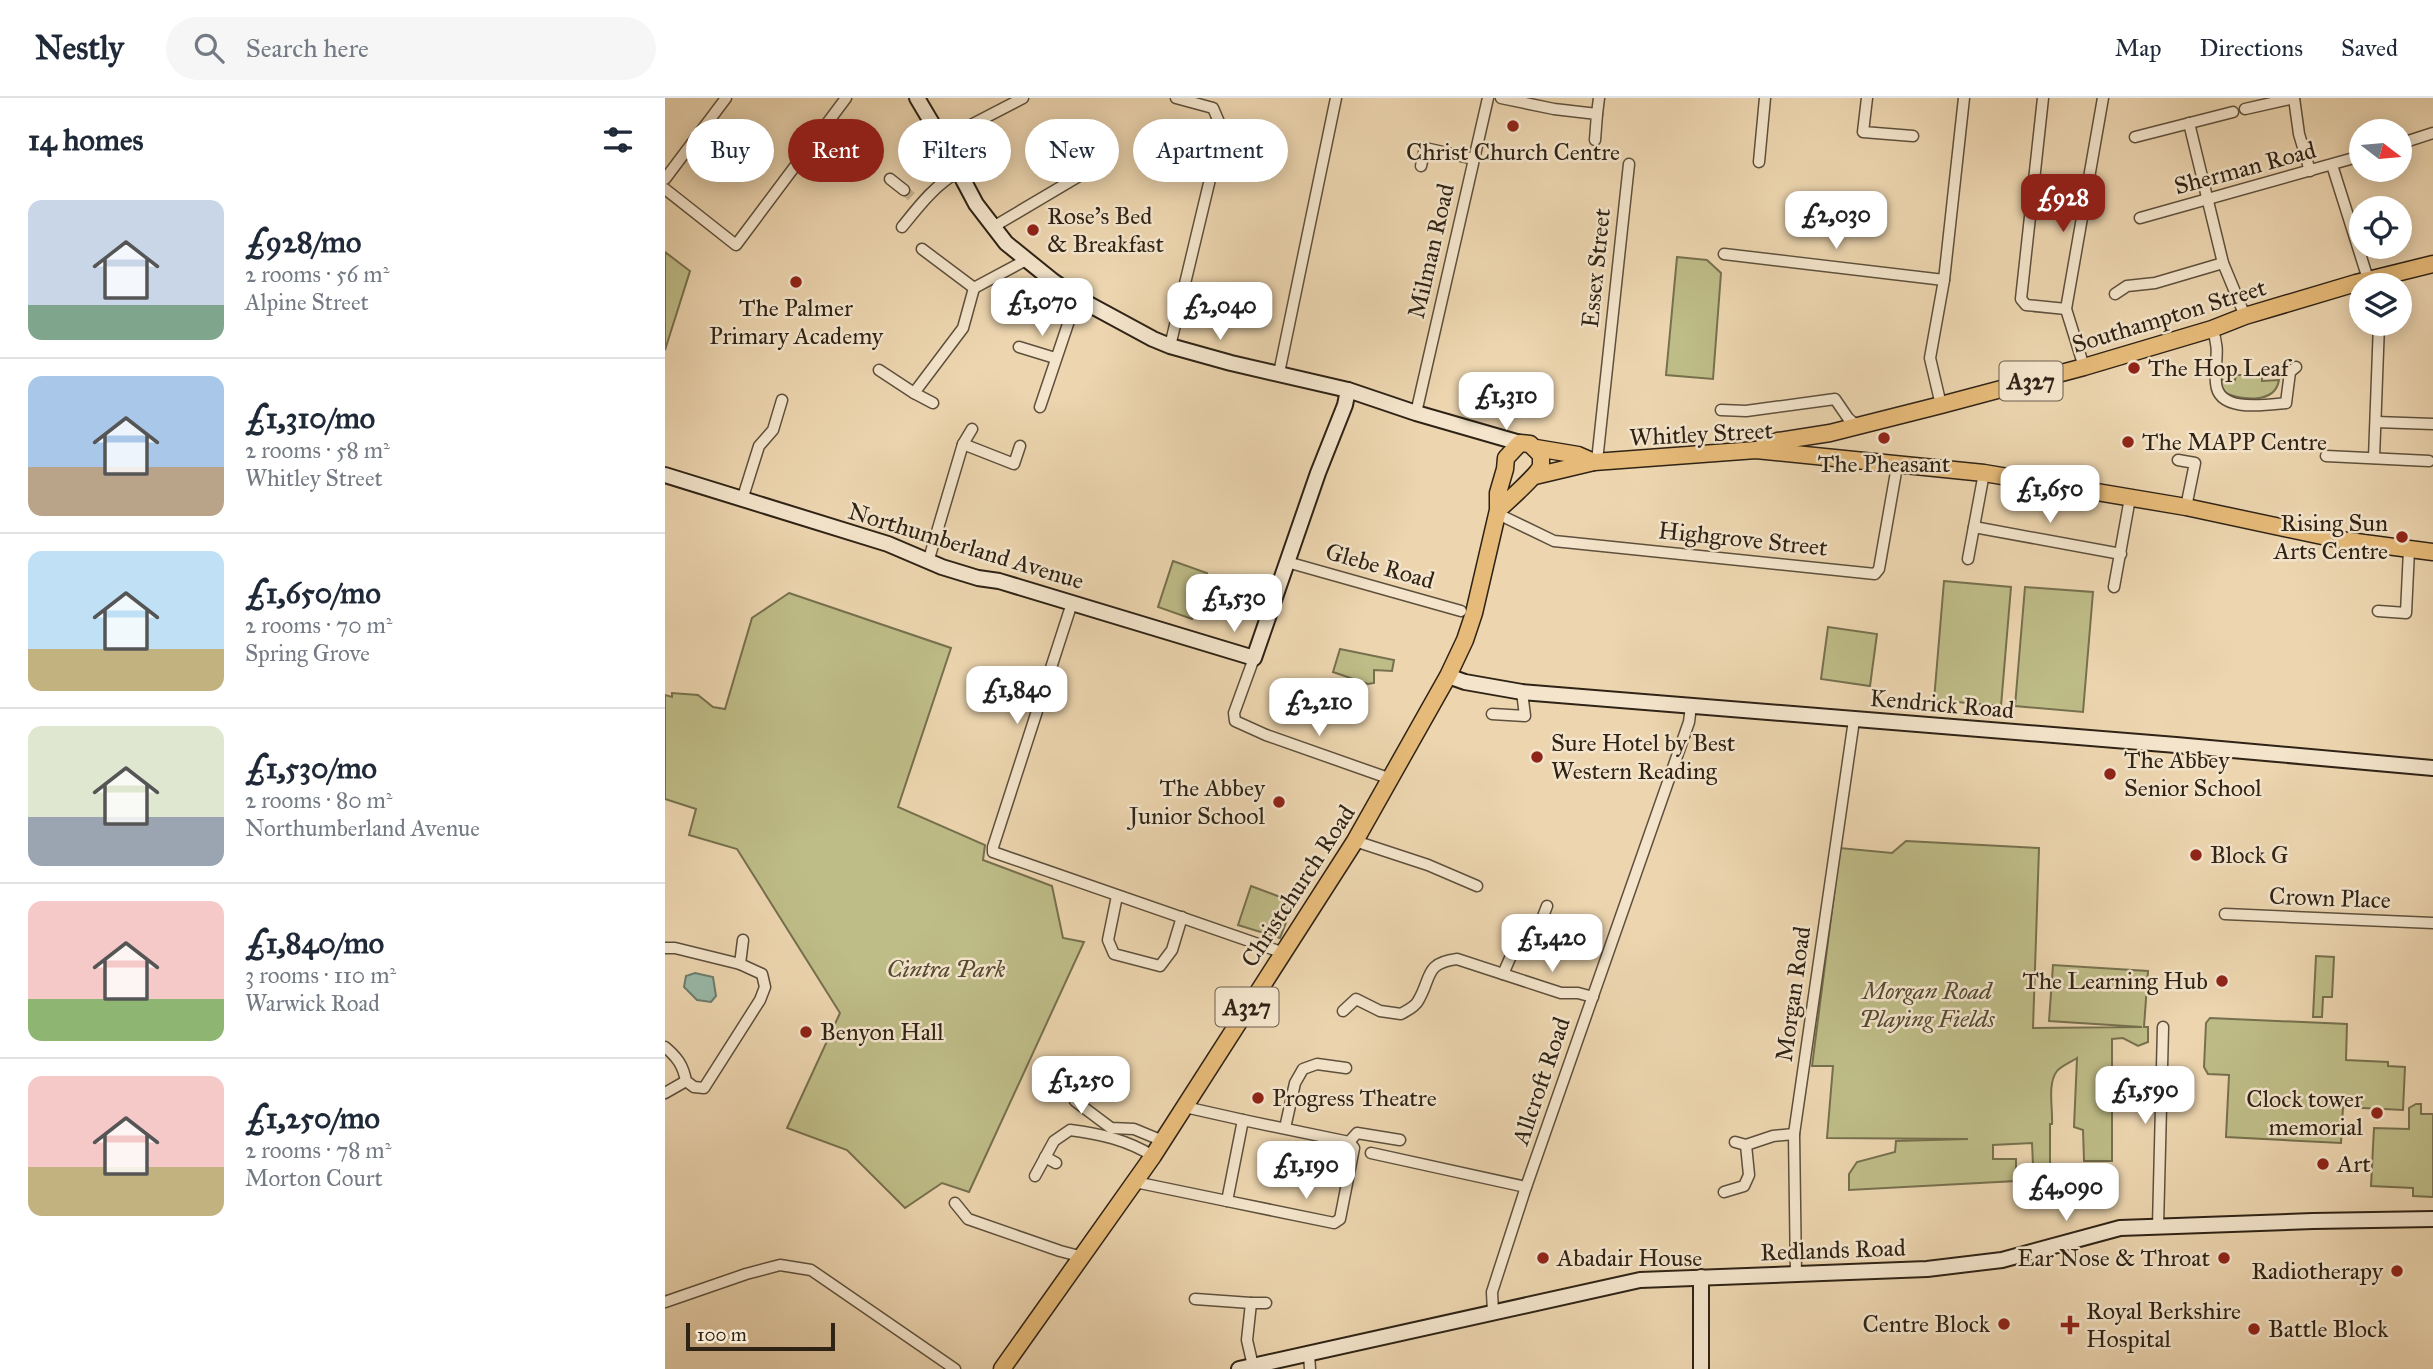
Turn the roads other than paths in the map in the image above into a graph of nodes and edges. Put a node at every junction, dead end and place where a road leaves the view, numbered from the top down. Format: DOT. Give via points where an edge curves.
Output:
graph roads {
  1 [pos="726,98"];
  2 [pos="846,98"];
  3 [pos="917,98"];
  4 [pos="1023,98"];
  5 [pos="1176,98"];
  6 [pos="1336,98"];
  7 [pos="1488,98"];
  8 [pos="1501,98"];
  9 [pos="1599,98"];
  10 [pos="1765,98"];
  11 [pos="1867,98"];
  12 [pos="1964,98"];
  13 [pos="2043,98"];
  14 [pos="2103,98"];
  15 [pos="2294,98"];
  16 [pos="2245,109"];
  17 [pos="2233,112"];
  18 [pos="1597,114"];
  19 [pos="930,119"];
  20 [pos="982,119"];
  21 [pos="2189,123"];
  22 [pos="2433,133"];
  23 [pos="1913,136"];
  24 [pos="2135,137"];
  25 [pos="1595,140"];
  26 [pos="2412,140"];
  27 [pos="1474,159"];
  28 [pos="2349,160"];
  29 [pos="1759,162"];
  30 [pos="1629,163"];
  31 [pos="2332,165"];
  32 [pos="1421,166"];
  33 [pos="2310,171"];
  34 [pos="665,179"];
  35 [pos="890,179"];
  36 [pos="942,182"];
  37 [pos="964,182"];
  38 [pos="1069,182"];
  39 [pos="665,189"];
  40 [pos="904,190"];
  41 [pos="2207,200"];
  42 [pos="2140,218"];
  43 [pos="902,227"];
  44 [pos="993,227"];
  45 [pos="922,249"];
  46 [pos="1724,254"];
  47 [pos="1026,260"];
  48 [pos="2223,263"];
  49 [pos="2433,264"];
  50 [pos="2369,273"];
  51 [pos="2401,273"];
  52 [pos="1944,280"];
  53 [pos="2349,287"];
  54 [pos="974,288"];
  55 [pos="2115,294"];
  56 [pos="1081,300"];
  57 [pos="2066,310"];
  58 [pos="2245,316"];
  59 [pos="2212,329"];
  60 [pos="2379,336"];
  61 [pos="1019,346"];
  62 [pos="1170,346"];
  63 [pos="1055,358"];
  64 [pos="2084,367"];
  65 [pos="2295,367"];
  66 [pos="879,370"];
  67 [pos="1279,373"];
  68 [pos="1349,390"];
  69 [pos="914,393"];
  70 [pos="782,400"];
  71 [pos="933,403"];
  72 [pos="1941,405"];
  73 [pos="1040,407"];
  74 [pos="1721,410"];
  75 [pos="1843,411"];
  76 [pos="1416,413"];
  77 [pos="2376,422"];
  78 [pos="2433,424"];
  79 [pos="1857,426"];
  80 [pos="972,429"];
  81 [pos="1480,432"];
  82 [pos="1830,433"];
  83 [pos="1520,443"];
  84 [pos="963,444"];
  85 [pos="1020,446"];
  86 [pos="1536,448"];
  87 [pos="1756,450"];
  88 [pos="2326,456"];
  89 [pos="2374,458"];
  90 [pos="2178,460"];
  91 [pos="1595,461"];
  92 [pos="2430,461"];
  93 [pos="1893,462"];
  94 [pos="1505,464"];
  95 [pos="1984,473"];
  96 [pos="665,475"];
  97 [pos="1531,478"];
  98 [pos="2130,498"];
  99 [pos="742,500"];
  100 [pos="2186,507"];
  101 [pos="1498,512"];
  102 [pos="1974,527"];
  103 [pos="2409,550"];
  104 [pos="2433,552"];
  105 [pos="2121,554"];
  106 [pos="1968,559"];
  107 [pos="928,562"];
  108 [pos="1287,562"];
  109 [pos="2114,587"];
  110 [pos="1072,603"];
  111 [pos="1461,611"];
  112 [pos="2378,611"];
  113 [pos="1254,658"];
  114 [pos="1448,676"];
  115 [pos="1522,692"];
  116 [pos="1691,706"];
  117 [pos="1492,713"];
  118 [pos="1854,720"];
  119 [pos="2433,768"];
  120 [pos="1391,779"];
  121 [pos="1356,841"];
  122 [pos="1477,886"];
  123 [pos="1117,897"];
  124 [pos="1547,906"];
  125 [pos="2225,914"];
  126 [pos="1182,917"];
  127 [pos="2433,923"];
  128 [pos="743,940"];
  129 [pos="665,948"];
  130 [pos="1284,953"];
  131 [pos="740,964"];
  132 [pos="1503,974"];
  133 [pos="1593,997"];
  134 [pos="1343,1011"];
  135 [pos="2163,1027"];
  136 [pos="665,1047"];
  137 [pos="1346,1068"];
  138 [pos="686,1081"];
  139 [pos="665,1093"];
  140 [pos="1075,1101"];
  141 [pos="1185,1107"];
  142 [pos="1243,1120"];
  143 [pos="1285,1128"];
  144 [pos="1794,1134"];
  145 [pos="1400,1140"];
  146 [pos="1163,1141"];
  147 [pos="1349,1142"];
  148 [pos="1735,1142"];
  149 [pos="1746,1145"];
  150 [pos="1371,1153"];
  151 [pos="1153,1156"];
  152 [pos="1045,1157"];
  153 [pos="1056,1163"];
  154 [pos="1035,1176"];
  155 [pos="1135,1182"];
  156 [pos="1527,1186"];
  157 [pos="1724,1192"];
  158 [pos="1227,1201"];
  159 [pos="955,1203"];
  160 [pos="2433,1219"];
  161 [pos="2158,1226"];
  162 [pos="1083,1257"];
  163 [pos="1796,1275"];
  164 [pos="1701,1277"];
  165 [pos="1195,1299"];
  166 [pos="665,1303"];
  167 [pos="1251,1303"];
  168 [pos="1266,1303"];
  169 [pos="1493,1312"];
  170 [pos="1030,1327"];
  171 [pos="1310,1362"];
  172 [pos="1246,1367"];
  173 [pos="955,1369"];
  174 [pos="987,1369"];
  175 [pos="1002,1369"];
  176 [pos="1701,1369"];
  1 -- 34 [label="street"];
  2 -- 39 [label="street" via="736,245"];
  3 -- 19 [label="street"];
  4 -- 20 [label="street"];
  5 -- 62 [label="street" via="1213,108 1222,128"];
  6 -- 67 [label="street"];
  7 -- 27 [label="street, Milman Road"];
  8 -- 18 [label="street"];
  9 -- 18 [label="street"];
  10 -- 29 [label="street"];
  11 -- 23 [label="street" via="1858,131"];
  12 -- 52 [label="street"];
  13 -- 57 [label="street" via="2021,299 2026,305"];
  14 -- 57 [label="street"];
  15 -- 16 [label="street"];
  15 -- 33 [label="street"];
  17 -- 21 [label="street"];
  18 -- 25 [label="street"];
  21 -- 24 [label="street"];
  21 -- 41 [label="street"];
  22 -- 26 [label="street"];
  27 -- 32 [label="street" via="1425,148"];
  27 -- 76 [label="street, Milman Road"];
  28 -- 31 [label="street, Sherman Road"];
  30 -- 91 [label="street, Essex Street"];
  31 -- 33 [label="street, Sherman Road"];
  31 -- 50 [label="street"];
  33 -- 41 [label="street, Sherman Road"];
  35 -- 40 [label="street"];
  36 -- 43 [label="street" via="917,201"];
  37 -- 44 [label="street"];
  38 -- 44 [label="street"];
  41 -- 42 [label="street, Sherman Road"];
  41 -- 48 [label="street"];
  44 -- 47 [label="street"];
  45 -- 54 [label="street"];
  46 -- 52 [label="street"];
  47 -- 54 [label="street"];
  47 -- 56 [label="street"];
  48 -- 55 [label="street" via="2155,283 2127,286"];
  48 -- 58 [label="street"];
  49 -- 51 [label="main road, Southampton Street / A327"];
  52 -- 72 [label="street" via="1930,358"];
  53 -- 58 [label="main road, Southampton Street / A327"];
  54 -- 69 [label="street" via="963,328"];
  56 -- 62 [label="street"];
  56 -- 63 [label="street"];
  57 -- 64 [label="street"];
  58 -- 59 [label="main road, Southampton Street / A327"];
  59 -- 64 [label="main road, Southampton Street / A327"];
  59 -- 65 [label="street" via="2218,343 2216,386 2222,398 2235,404 2286,403 2290,372"];
  60 -- 77 [label="street"];
  61 -- 63 [label="street"];
  62 -- 67 [label="street"];
  63 -- 73 [label="street"];
  64 -- 72 [label="main road, Southampton Street / A327"];
  66 -- 69 [label="street"];
  67 -- 68 [label="street"];
  68 -- 76 [label="street"];
  68 -- 108 [label="street"];
  69 -- 71 [label="street"];
  70 -- 99 [label="street" via="772,430 757,452"];
  72 -- 79 [label="main road, Southampton Street / A327"];
  74 -- 75 [label="street" via="1835,399"];
  75 -- 79 [label="street"];
  75 -- 82 [label="street"];
  76 -- 81 [label="street"];
  77 -- 78 [label="street"];
  77 -- 89 [label="street"];
  79 -- 82 [label="main road, Southampton Street / A327"];
  80 -- 84 [label="street"];
  81 -- 83 [label="street"];
  81 -- 94 [label="street"];
  82 -- 87 [label="main road, Southampton Street / A327" via="1778,441"];
  83 -- 86 [label="main road"];
  83 -- 94 [label="main road"];
  84 -- 85 [label="street" via="1014,464"];
  84 -- 107 [label="street"];
  86 -- 91 [label="main road, Whitley Street / A327"];
  86 -- 97 [label="main road" via="1541,467"];
  87 -- 91 [label="main road, Whitley Street / A327"];
  87 -- 93 [label="main road, Whitley Street / A327"];
  88 -- 89 [label="street"];
  89 -- 92 [label="street"];
  90 -- 100 [label="street" via="2195,463"];
  91 -- 97 [label="main road, Whitley Street / A327"];
  93 -- 95 [label="main road, A327"];
  93 -- 101 [label="street, Highgrove Street" via="1896,472 1875,574 1554,541"];
  94 -- 97 [label="main road" via="1517,480"];
  94 -- 101 [label="main road, Christchurch Road / A327"];
  95 -- 98 [label="main road, A327"];
  95 -- 102 [label="street"];
  96 -- 99 [label="street, Northumberland Avenue"];
  97 -- 101 [label="main road, Christchurch Road / A327"];
  98 -- 100 [label="main road, A327"];
  98 -- 105 [label="street"];
  99 -- 107 [label="street, Northumberland Avenue" via="888,544"];
  100 -- 103 [label="main road, A327"];
  101 -- 114 [label="main road, Christchurch Road / A327" via="1474,613"];
  102 -- 105 [label="street"];
  102 -- 106 [label="street"];
  103 -- 104 [label="main road, A327"];
  103 -- 112 [label="street" via="2406,613"];
  105 -- 109 [label="street"];
  107 -- 110 [label="street, Northumberland Avenue"];
  108 -- 111 [label="street, Glebe Road"];
  108 -- 113 [label="street"];
  110 -- 113 [label="street, Northumberland Avenue"];
  110 -- 123 [label="street" via="993,852"];
  113 -- 120 [label="street" via="1235,721"];
  114 -- 115 [label="street, Kendrick Road"];
  114 -- 120 [label="main road, Christchurch Road / A327"];
  115 -- 116 [label="street, Kendrick Road"];
  115 -- 117 [label="street" via="1525,716"];
  116 -- 118 [label="street, Kendrick Road"];
  116 -- 133 [label="street, Allcroft Road"];
  118 -- 119 [label="street, Kendrick Road"];
  118 -- 144 [label="street, Morgan Road"];
  120 -- 121 [label="main road, Christchurch Road / A327"];
  121 -- 122 [label="street"];
  121 -- 130 [label="main road, Christchurch Road / A327"];
  123 -- 126 [label="street"];
  123 -- 126 [label="street" via="1108,940 1114,954 1160,966 1172,950"];
  124 -- 132 [label="street" via="1535,936 1522,931"];
  125 -- 127 [label="street, Crown Place"];
  126 -- 130 [label="street"];
  128 -- 131 [label="street"];
  129 -- 131 [label="street"];
  130 -- 141 [label="main road, Christchurch Road / A327"];
  131 -- 138 [label="street" via="762,974 765,987 760,1000 704,1088"];
  132 -- 133 [label="street" via="1561,993"];
  132 -- 134 [label="street" via="1457,959 1442,961 1430,971 1418,1003 1401,1014 1380,1012 1356,999"];
  133 -- 156 [label="street, Allcroft Road"];
  135 -- 161 [label="street"];
  136 -- 138 [label="street" via="677,1056"];
  137 -- 143 [label="street" via="1317,1064 1303,1069 1295,1083"];
  138 -- 139 [label="street"];
  140 -- 146 [label="street" via="1111,1128 1134,1129"];
  141 -- 142 [label="street"];
  141 -- 146 [label="main road, Christchurch Road / A327"];
  142 -- 143 [label="street"];
  142 -- 158 [label="street"];
  143 -- 147 [label="street"];
  144 -- 149 [label="street"];
  144 -- 163 [label="street, Morgan Road"];
  145 -- 147 [label="street" via="1357,1133"];
  146 -- 151 [label="main road, Christchurch Road / A327"];
  147 -- 158 [label="street" via="1354,1148 1340,1219 1334,1223"];
  148 -- 149 [label="street"];
  149 -- 157 [label="street" via="1749,1175 1744,1186"];
  150 -- 156 [label="street"];
  151 -- 152 [label="street" via="1131,1143 1070,1130 1054,1141"];
  151 -- 155 [label="main road, Christchurch Road / A327"];
  152 -- 153 [label="street"];
  152 -- 154 [label="street"];
  155 -- 158 [label="street"];
  155 -- 162 [label="main road, Christchurch Road / A327"];
  156 -- 169 [label="street, Allcroft Road" via="1492,1292"];
  159 -- 162 [label="street" via="968,1219"];
  160 -- 161 [label="street, Redlands Road"];
  161 -- 163 [label="street, Redlands Road" via="2120,1228 2002,1260 1927,1269"];
  162 -- 170 [label="main road, Christchurch Road / A327"];
  163 -- 164 [label="street, Redlands Road"];
  164 -- 169 [label="street, Redlands Road" via="1627,1282"];
  164 -- 176 [label="street"];
  165 -- 167 [label="street"];
  166 -- 173 [label="street" via="781,1265 811,1270"];
  167 -- 168 [label="street"];
  167 -- 172 [label="street"];
  169 -- 171 [label="street, Redlands Road"];
  170 -- 174 [label="main road, Christchurch Road / A327"];
  170 -- 175 [label="main road, Christchurch Road / A327"];
  171 -- 172 [label="street, Redlands Road"];
}
